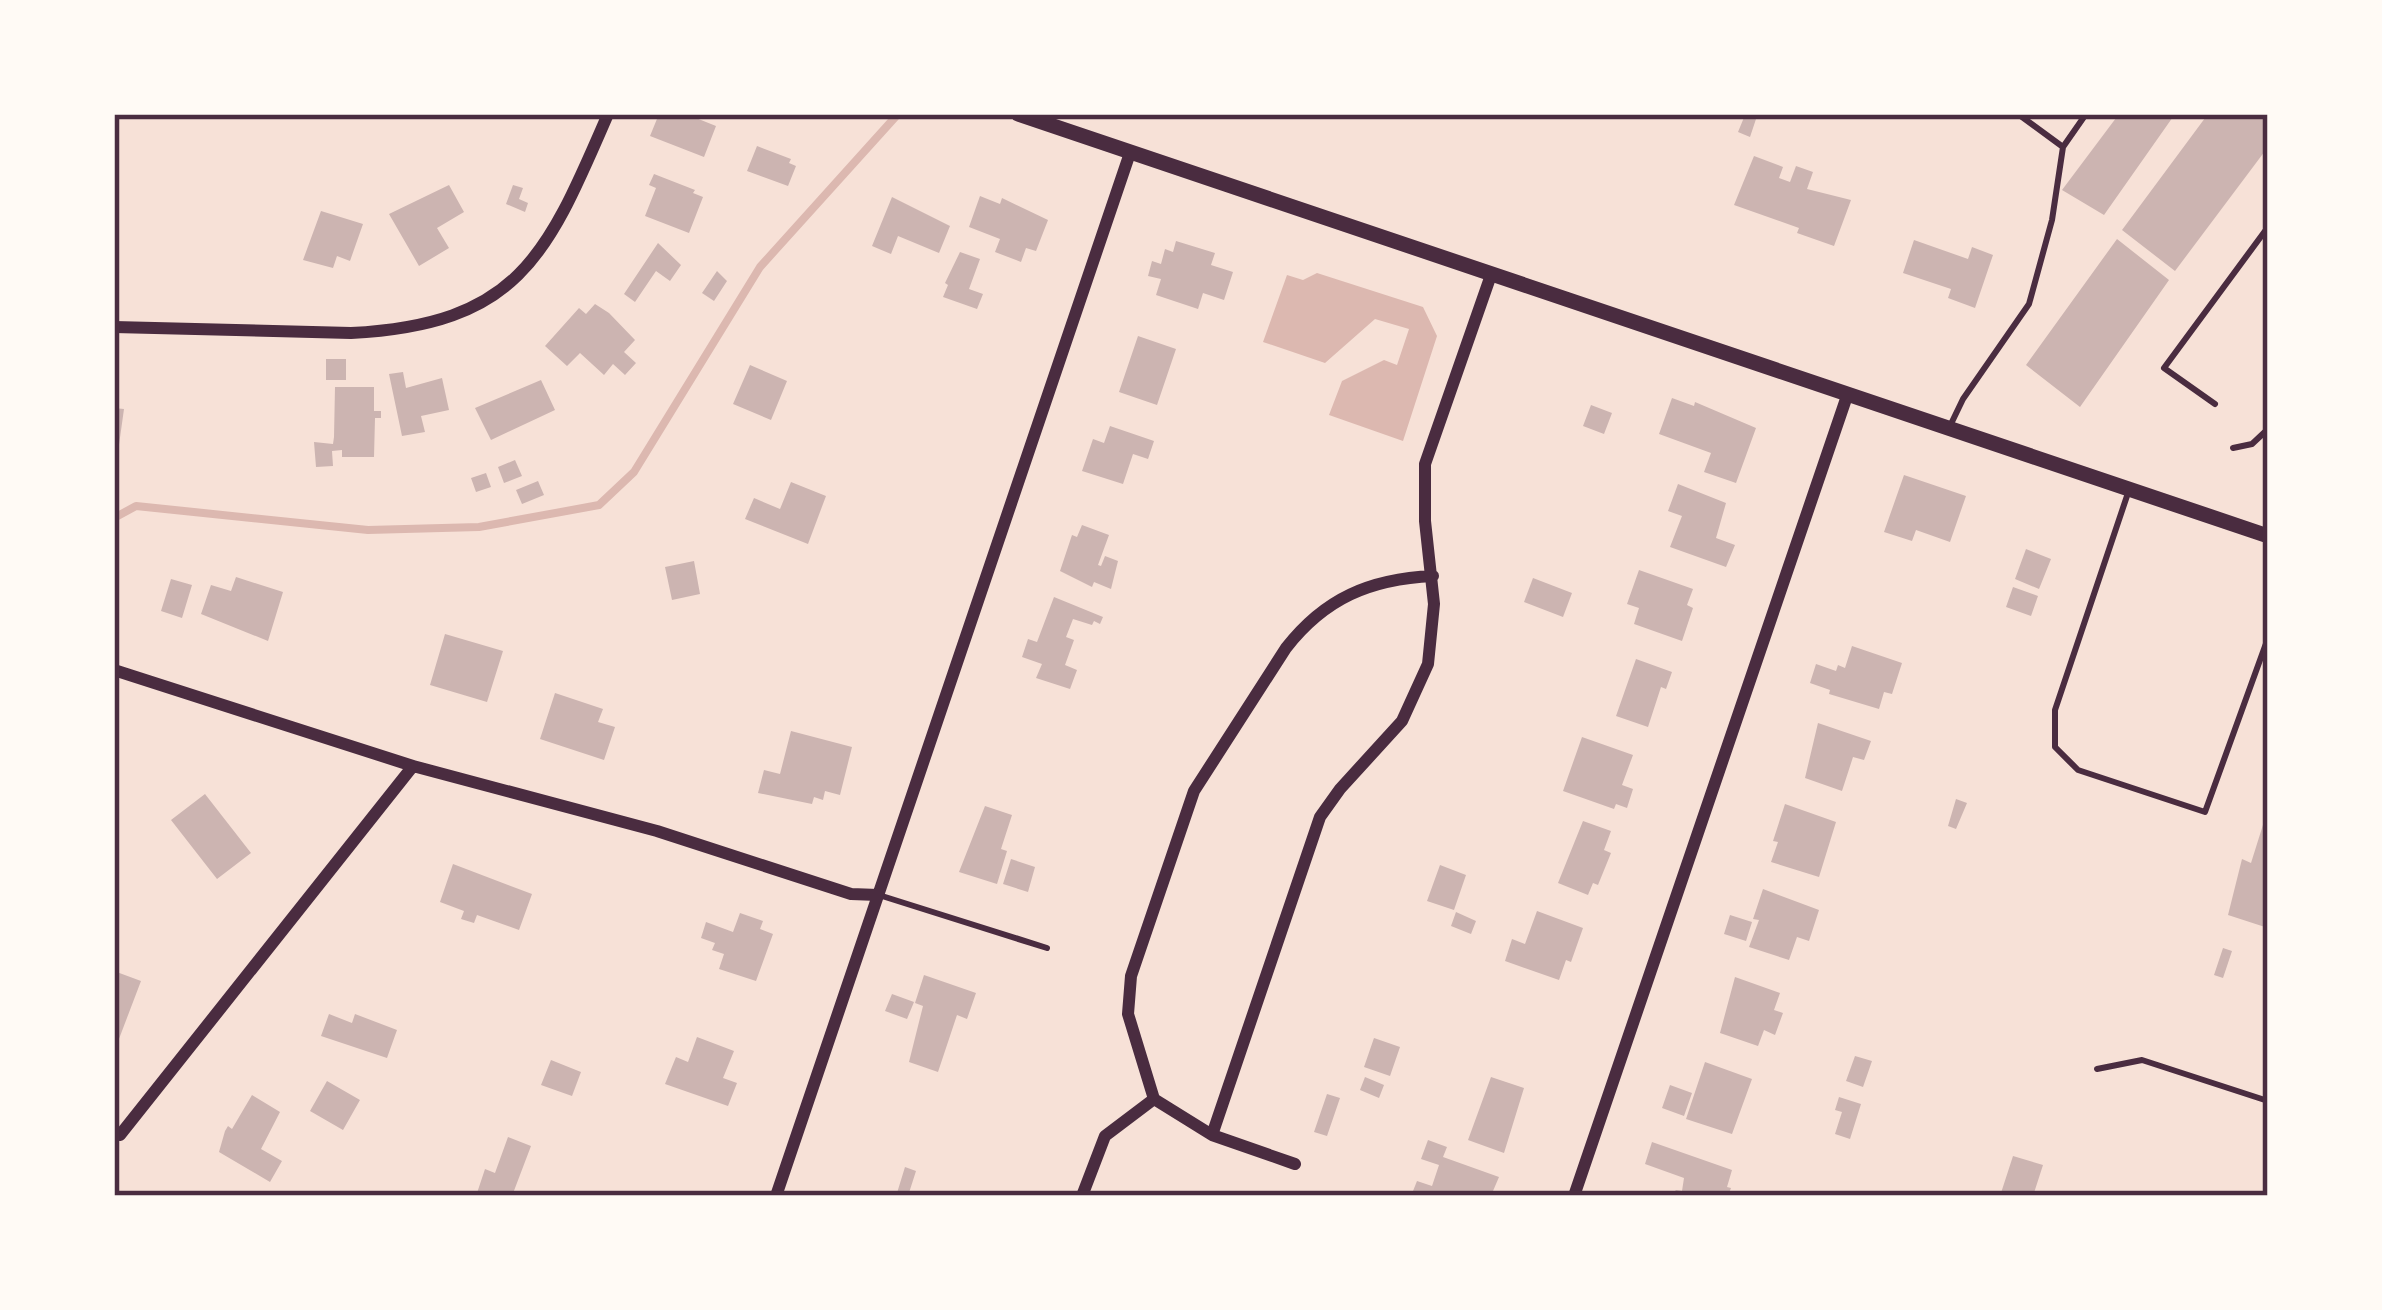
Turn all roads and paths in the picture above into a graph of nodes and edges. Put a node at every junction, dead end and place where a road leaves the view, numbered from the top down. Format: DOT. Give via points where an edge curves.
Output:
graph roads {
  1 [pos="608,114"];
  2 [pos="1018,114"];
  3 [pos="2018,114"];
  4 [pos="2086,114"];
  5 [pos="2062,147"];
  6 [pos="1130,152"];
  7 [pos="2268,227"];
  8 [pos="1491,275"];
  9 [pos="114,328"];
  10 [pos="1847,396"];
  11 [pos="2215,404"];
  12 [pos="1948,429"];
  13 [pos="2268,429"];
  14 [pos="2233,448"];
  15 [pos="2129,490"];
  16 [pos="2268,536"];
  17 [pos="1433,576"];
  18 [pos="2268,638"];
  19 [pos="114,670"];
  20 [pos="413,766"];
  21 [pos="878,895"];
  22 [pos="1047,949"];
  23 [pos="2097,1069"];
  24 [pos="1154,1099"];
  25 [pos="2268,1101"];
  26 [pos="117,1134"];
  27 [pos="1212,1135"];
  28 [pos="1295,1164"];
  29 [pos="776,1196"];
  30 [pos="1082,1196"];
  31 [pos="1574,1196"];
  1 -- 9 [label="street" via="535,260 484,304 388,331"];
  2 -- 6 [label="street"];
  3 -- 5 [label="lane"];
  4 -- 5 [label="lane"];
  5 -- 12 [label="lane" via="2029,304"];
  6 -- 8 [label="street"];
  6 -- 21 [label="street"];
  7 -- 11 [label="lane" via="2164,368"];
  8 -- 10 [label="street"];
  8 -- 17 [label="street" via="1425,464"];
  10 -- 12 [label="street"];
  10 -- 31 [label="street"];
  12 -- 15 [label="street"];
  13 -- 14 [label="lane"];
  15 -- 16 [label="street"];
  15 -- 18 [label="lane" via="2055,710 2055,747 2078,770 2205,812"];
  17 -- 24 [label="street" via="1375,582 1320,611 1286,648 1194,791 1127,996"];
  17 -- 27 [label="street" via="1428,664 1417,693 1391,737 1320,818"];
  19 -- 20 [label="street"];
  20 -- 21 [label="street" via="657,831 851,894"];
  20 -- 26 [label="street"];
  21 -- 22 [label="lane"];
  21 -- 29 [label="street"];
  23 -- 25 [label="lane" via="2142,1060"];
  24 -- 27 [label="street"];
  24 -- 30 [label="street" via="1105,1136"];
  27 -- 28 [label="street"];
}
